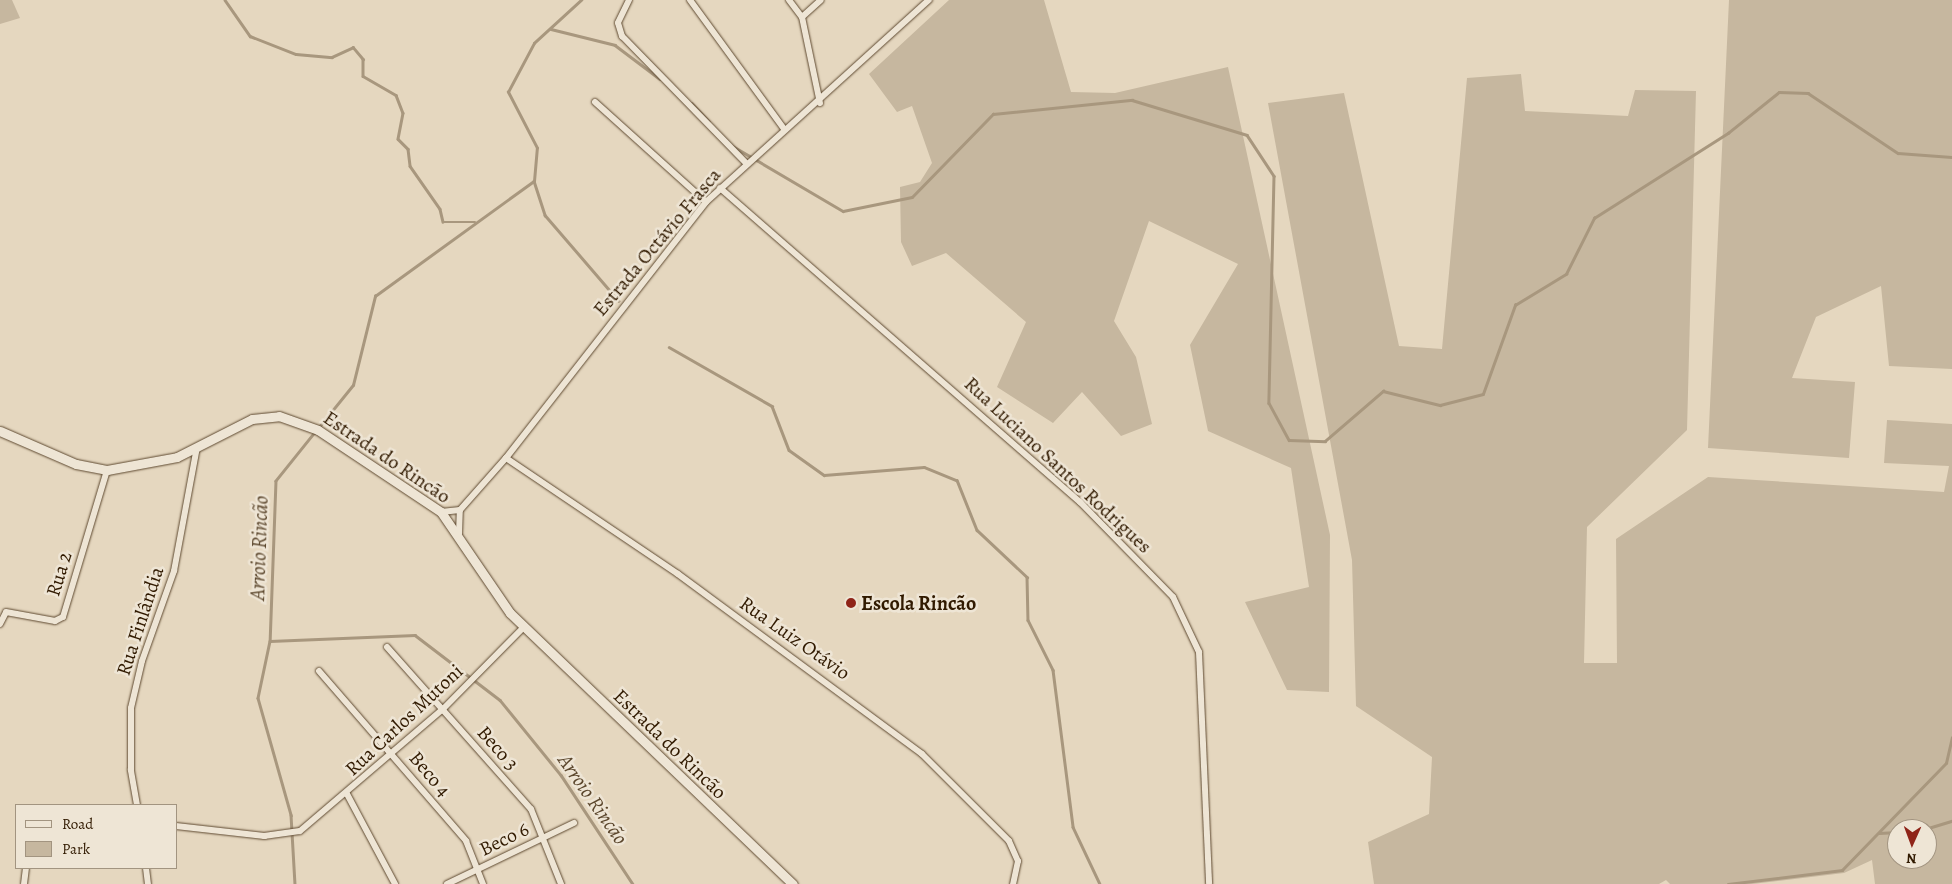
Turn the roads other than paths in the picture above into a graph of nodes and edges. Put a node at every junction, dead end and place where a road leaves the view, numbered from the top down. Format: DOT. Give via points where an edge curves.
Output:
graph roads {
  1 [pos="629,0"];
  2 [pos="690,0"];
  3 [pos="789,0"];
  4 [pos="822,0"];
  5 [pos="928,0"];
  6 [pos="802,17"];
  7 [pos="595,102"];
  8 [pos="820,103"];
  9 [pos="784,129"];
  10 [pos="746,163"];
  11 [pos="720,188"];
  12 [pos="706,202"];
  13 [pos="0,431"];
  14 [pos="197,447"];
  15 [pos="506,458"];
  16 [pos="107,470"];
  17 [pos="460,510"];
  18 [pos="441,512"];
  19 [pos="459,534"];
  20 [pos="0,624"];
  21 [pos="524,627"];
  22 [pos="387,648"];
  23 [pos="318,671"];
  24 [pos="443,709"];
  25 [pos="392,755"];
  26 [pos="347,794"];
  27 [pos="137,804"];
  28 [pos="574,823"];
  29 [pos="178,826"];
  30 [pos="543,838"];
  31 [pos="26,869"];
  32 [pos="146,869"];
  33 [pos="477,870"];
  34 [pos="24,884"];
  35 [pos="148,884"];
  36 [pos="395,884"];
  37 [pos="447,884"];
  38 [pos="483,884"];
  39 [pos="561,884"];
  40 [pos="793,884"];
  41 [pos="1013,884"];
  42 [pos="1209,884"];
  1 -- 10 [label="street" via="618,24 622,36"];
  2 -- 9 [label="street"];
  3 -- 6 [label="street"];
  4 -- 6 [label="street"];
  5 -- 8 [label="street, Estrada Octávio Frasca"];
  6 -- 8 [label="street"];
  7 -- 12 [label="street"];
  8 -- 9 [label="street, Estrada Octávio Frasca"];
  9 -- 10 [label="street, Estrada Octávio Frasca"];
  10 -- 11 [label="street, Estrada Octávio Frasca"];
  11 -- 12 [label="street, Estrada Octávio Frasca"];
  11 -- 42 [label="street, Rua Luciano Santos Rodrigues" via="1080,502 1173,597 1199,652"];
  12 -- 15 [label="street, Estrada Octávio Frasca"];
  13 -- 16 [label="street, Estrada do Rincão" via="76,464"];
  14 -- 16 [label="street, Estrada do Rincão" via="177,456"];
  14 -- 18 [label="street, Estrada do Rincão" via="252,419 299,420"];
  14 -- 27 [label="street, Rua Finlândia" via="174,571 142,661 131,708 131,770"];
  15 -- 17 [label="street, Estrada Octávio Frasca"];
  15 -- 41 [label="street, Rua Luiz Otávio" via="678,574 922,754 1009,841 1018,861"];
  16 -- 20 [label="street, Rua 2" via="63,617 55,621 6,612"];
  17 -- 18 [label="street"];
  17 -- 19 [label="street"];
  18 -- 19 [label="street, Estrada do Rincão"];
  19 -- 21 [label="street, Estrada do Rincão" via="476,570"];
  21 -- 24 [label="street, Rua Carlos Mutoni"];
  21 -- 40 [label="street, Estrada do Rincão"];
  22 -- 24 [label="street, Beco 3"];
  23 -- 25 [label="street, Beco 4"];
  24 -- 25 [label="street, Rua Carlos Mutoni"];
  24 -- 30 [label="street, Beco 3" via="531,809"];
  25 -- 26 [label="street, Rua Carlos Mutoni"];
  25 -- 33 [label="street, Beco 4" via="466,841"];
  26 -- 29 [label="street, Rua Carlos Mutoni" via="300,830 284,835"];
  26 -- 36 [label="street"];
  28 -- 30 [label="street, Beco 6"];
  30 -- 33 [label="street, Beco 6"];
  30 -- 39 [label="street, Beco 3"];
  31 -- 34 [label="street"];
  32 -- 35 [label="street"];
  33 -- 37 [label="street, Beco 6"];
  33 -- 38 [label="street, Beco 4"];
}
